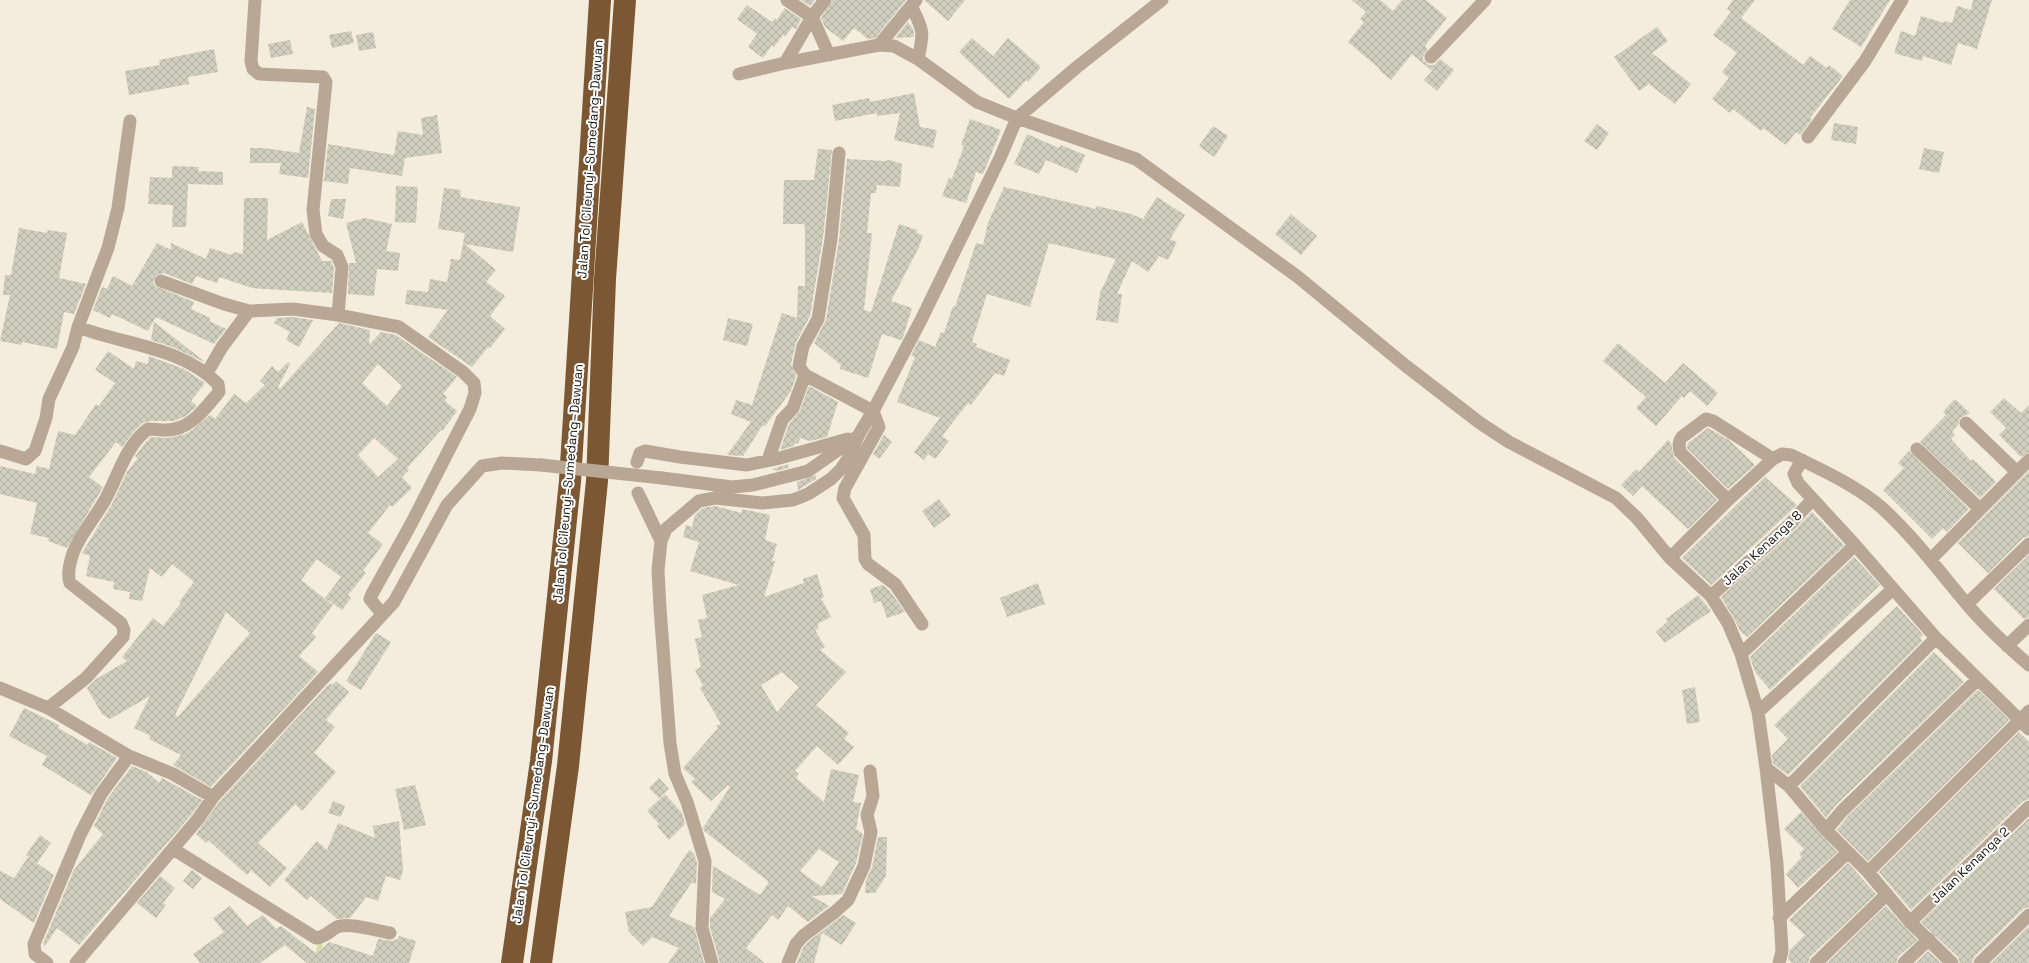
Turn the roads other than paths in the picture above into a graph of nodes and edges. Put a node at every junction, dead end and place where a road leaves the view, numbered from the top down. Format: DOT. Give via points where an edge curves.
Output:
graph roads {
  1 [pos="255,0"];
  2 [pos="600,0"];
  3 [pos="625,0"];
  4 [pos="787,0"];
  5 [pos="825,0"];
  6 [pos="1162,0"];
  7 [pos="1485,0"];
  8 [pos="1902,0"];
  9 [pos="913,3"];
  10 [pos="812,17"];
  11 [pos="879,45"];
  12 [pos="829,55"];
  13 [pos="1431,57"];
  14 [pos="918,59"];
  15 [pos="785,63"];
  16 [pos="739,74"];
  17 [pos="1017,118"];
  18 [pos="130,121"];
  19 [pos="1808,137"];
  20 [pos="839,153"];
  21 [pos="161,281"];
  22 [pos="249,311"];
  23 [pos="338,315"];
  24 [pos="78,327"];
  25 [pos="207,373"];
  26 [pos="805,375"];
  27 [pos="873,411"];
  28 [pos="1966,423"];
  29 [pos="858,436"];
  30 [pos="1917,449"];
  31 [pos="0,451"];
  32 [pos="1773,459"];
  33 [pos="768,460"];
  34 [pos="1802,460"];
  35 [pos="2029,460"];
  36 [pos="637,462"];
  37 [pos="2017,472"];
  38 [pos="638,493"];
  39 [pos="1728,500"];
  40 [pos="1812,500"];
  41 [pos="1979,508"];
  42 [pos="410,526"];
  43 [pos="429,535"];
  44 [pos="661,541"];
  45 [pos="2029,544"];
  46 [pos="1855,545"];
  47 [pos="1670,558"];
  48 [pos="1931,559"];
  49 [pos="1893,589"];
  50 [pos="1710,596"];
  51 [pos="1967,604"];
  52 [pos="382,614"];
  53 [pos="922,624"];
  54 [pos="2029,625"];
  55 [pos="1936,638"];
  56 [pos="2007,646"];
  57 [pos="1741,654"];
  58 [pos="2029,665"];
  59 [pos="1977,680"];
  60 [pos="0,688"];
  61 [pos="48,708"];
  62 [pos="1758,712"];
  63 [pos="2024,715"];
  64 [pos="2029,730"];
  65 [pos="130,756"];
  66 [pos="1766,768"];
  67 [pos="870,771"];
  68 [pos="1789,786"];
  69 [pos="213,797"];
  70 [pos="2029,807"];
  71 [pos="1826,830"];
  72 [pos="173,849"];
  73 [pos="1847,853"];
  74 [pos="1868,872"];
  75 [pos="1887,894"];
  76 [pos="2029,915"];
  77 [pos="1779,918"];
  78 [pos="1910,922"];
  79 [pos="390,933"];
  80 [pos="1929,939"];
  81 [pos="47,963"];
  82 [pos="76,963"];
  83 [pos="512,963"];
  84 [pos="541,963"];
  85 [pos="712,963"];
  86 [pos="788,963"];
  87 [pos="1779,963"];
  88 [pos="1816,963"];
  89 [pos="1904,963"];
  90 [pos="1952,963"];
  91 [pos="1980,963"];
  1 -- 23 [label="street" via="251,61 253,69 259,74 325,79 326,95 313,210 316,234 324,246 337,255 342,267"];
  2 -- 83 [label="highway, Jalan Tol Cileunyi–Sumedang–Dawuan" via="570,481 541,761"];
  3 -- 84 [label="highway, Jalan Tol Cileunyi–Sumedang–Dawuan" via="606,279 597,481 568,766"];
  4 -- 10 [label="street"];
  5 -- 10 [label="street"];
  6 -- 17 [label="street"];
  7 -- 13 [label="street"];
  8 -- 19 [label="street" via="1865,61"];
  9 -- 11 [label="street"];
  9 -- 14 [label="street" via="922,27"];
  10 -- 12 [label="street"];
  10 -- 15 [label="street"];
  11 -- 12 [label="street"];
  11 -- 14 [label="street" via="894,46"];
  12 -- 15 [label="street"];
  14 -- 17 [label="street" via="978,102"];
  15 -- 16 [label="street"];
  17 -- 27 [label="street" via="921,320"];
  17 -- 47 [label="street" via="1136,159 1298,277 1480,423 1509,442 1616,498 1637,518"];
  18 -- 24 [label="street" via="118,208 108,248"];
  20 -- 26 [label="street" via="831,239 818,319 803,346 799,366"];
  21 -- 22 [label="street"];
  22 -- 23 [label="street" via="294,309"];
  22 -- 25 [label="street" via="222,346"];
  23 -- 42 [label="street" via="399,328 463,372 474,383 475,393 470,408"];
  24 -- 25 [label="street" via="104,337 158,350"];
  24 -- 31 [label="street" via="73,347 50,399 35,451 26,459"];
  25 -- 61 [label="street" via="218,384 219,392 195,420 182,427 167,430 148,429 140,436 121,464 105,500 73,553 68,578 70,583 122,623 123,637 86,678"];
  26 -- 27 [label="street"];
  26 -- 33 [label="street" via="793,408 782,420"];
  27 -- 29 [label="street"];
  27 -- 53 [label="street" via="878,427 845,488 844,498 864,535 865,559 868,564 895,584"];
  28 -- 37 [label="street"];
  29 -- 33 [label="street"];
  29 -- 43 [label="street, bridge" via="808,471 753,485 732,487 541,465 502,462 482,466 447,505"];
  29 -- 44 [label="street" via="841,469 808,494 793,500 762,504 715,498 698,500 666,529"];
  30 -- 41 [label="street"];
  32 -- 34 [label="street" via="1782,454"];
  32 -- 39 [label="street"];
  32 -- 39 [label="street" via="1706,419 1682,436 1680,452"];
  33 -- 36 [label="street" via="747,465 645,451 640,454"];
  34 -- 40 [label="street" via="1794,474"];
  34 -- 48 [label="street" via="1862,493 1881,507"];
  35 -- 37 [label="street"];
  37 -- 41 [label="street"];
  38 -- 44 [label="street"];
  39 -- 47 [label="street"];
  40 -- 46 [label="street"];
  40 -- 50 [label="street, Jalan Kenanga 8" via="1790,524"];
  41 -- 48 [label="street"];
  42 -- 43 [label="street"];
  42 -- 52 [label="street" via="370,599"];
  43 -- 52 [label="street" via="394,602"];
  44 -- 85 [label="street" via="658,570 670,743 676,774 705,861 702,928"];
  45 -- 51 [label="street"];
  46 -- 49 [label="street"];
  46 -- 57 [label="street"];
  47 -- 50 [label="street"];
  48 -- 51 [label="street"];
  49 -- 55 [label="street"];
  49 -- 62 [label="street"];
  50 -- 57 [label="street" via="1728,623"];
  51 -- 56 [label="street"];
  52 -- 69 [label="street"];
  54 -- 56 [label="street"];
  55 -- 59 [label="street"];
  55 -- 68 [label="street"];
  56 -- 58 [label="street"];
  57 -- 62 [label="street"];
  59 -- 63 [label="street"];
  59 -- 71 [label="street" via="1842,811"];
  60 -- 61 [label="street"];
  61 -- 65 [label="street"];
  62 -- 66 [label="street"];
  63 -- 64 [label="street"];
  63 -- 74 [label="street"];
  65 -- 69 [label="street" via="173,774"];
  65 -- 81 [label="street" via="101,794 80,835 34,944 35,954"];
  66 -- 68 [label="street"];
  66 -- 77 [label="street" via="1778,864"];
  67 -- 86 [label="street" via="873,796 867,816 871,832 864,866 848,900 803,936 796,944"];
  68 -- 71 [label="street"];
  69 -- 72 [label="street"];
  70 -- 78 [label="street, Jalan Kenanga 2"];
  71 -- 73 [label="street"];
  72 -- 79 [label="street" via="316,938 324,938 338,926 347,925"];
  72 -- 82 [label="street"];
  73 -- 74 [label="street"];
  73 -- 77 [label="street"];
  74 -- 75 [label="street"];
  75 -- 78 [label="street"];
  75 -- 88 [label="street"];
  76 -- 91 [label="street"];
  77 -- 87 [label="street" via="1782,951"];
  78 -- 80 [label="street"];
  80 -- 89 [label="street"];
  80 -- 90 [label="street"];
}
